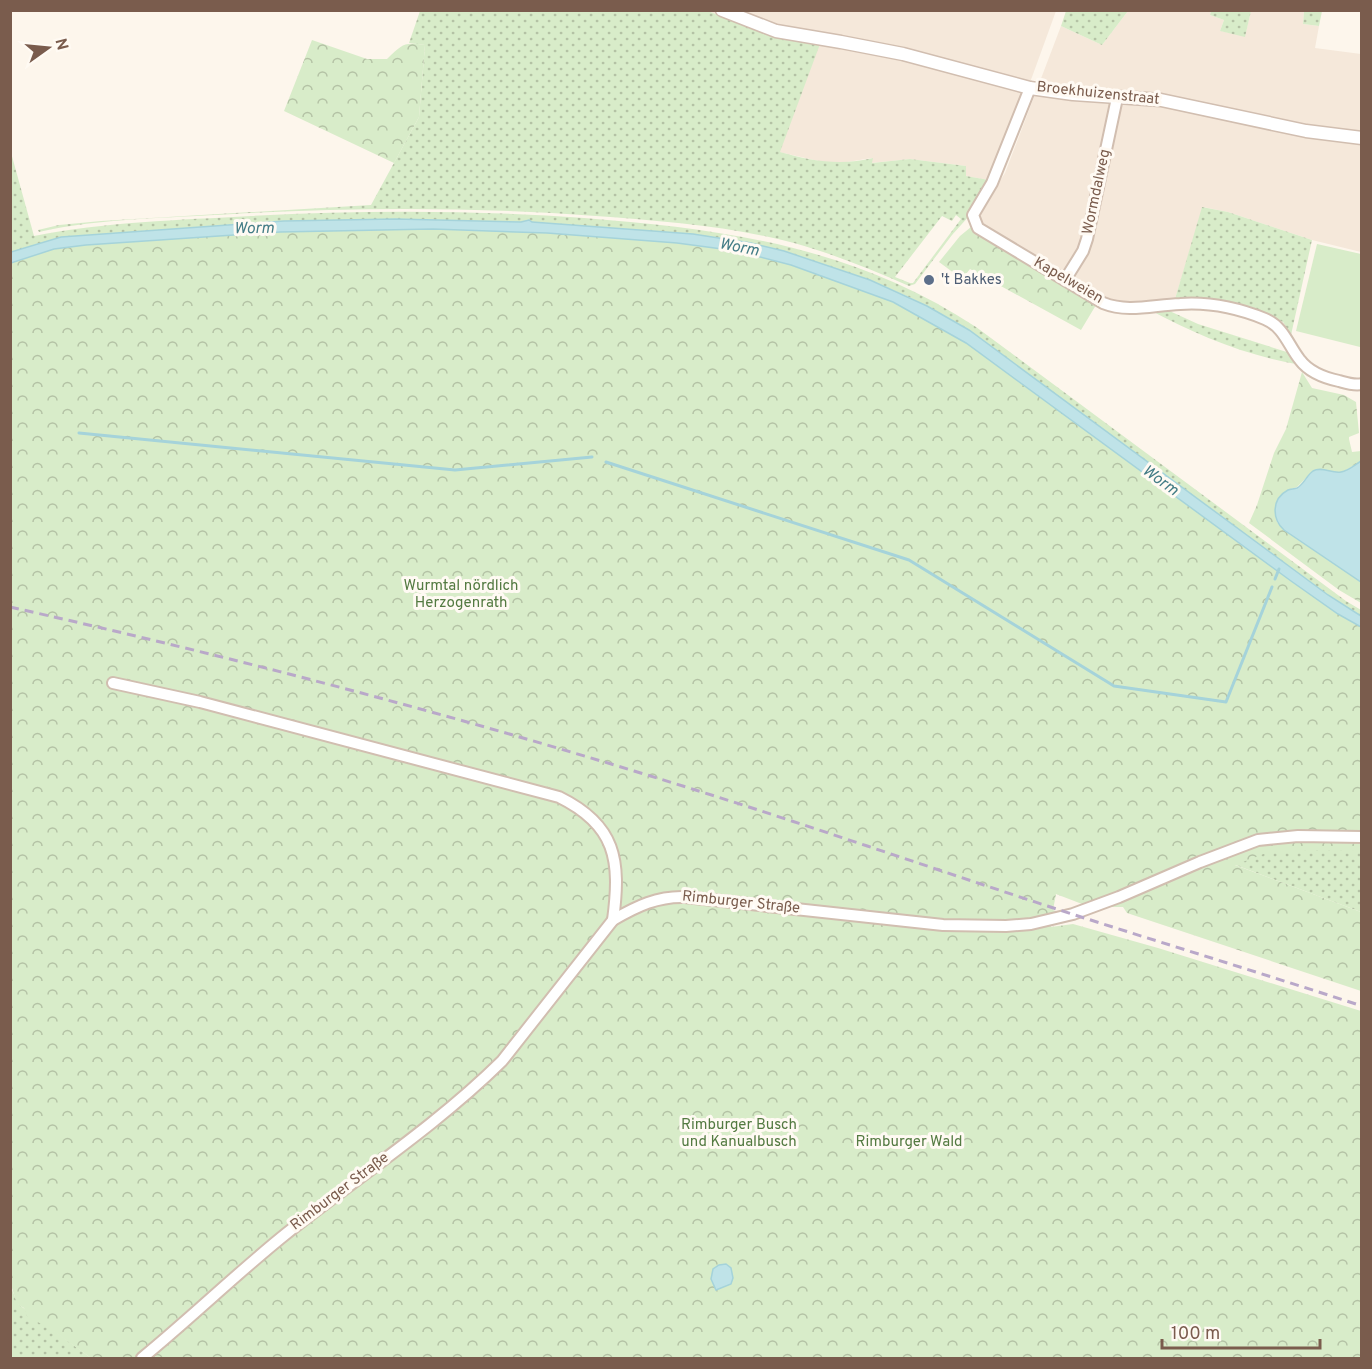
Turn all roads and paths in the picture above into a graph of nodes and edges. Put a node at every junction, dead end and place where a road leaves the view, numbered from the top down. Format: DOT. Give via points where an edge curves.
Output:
graph roads {
  1 [pos="722,10"];
  2 [pos="1030,88"];
  3 [pos="1117,98"];
  4 [pos="1362,138"];
  5 [pos="1065,280"];
  6 [pos="1362,384"];
  7 [pos="113,683"];
  8 [pos="1362,837"];
  9 [pos="613,920"];
  10 [pos="142,1359"];
  1 -- 2 [label="street, Broekhuizenstraat" via="765,28 903,54"];
  2 -- 3 [label="street, Broekhuizenstraat"];
  2 -- 5 [label="street, Kapelweien" via="974,219 978,228"];
  3 -- 4 [label="street, Broekhuizenstraat" via="1161,100 1306,131"];
  3 -- 5 [label="street, Wormdalweg" via="1088,239"];
  5 -- 6 [label="street, Kapelweien" via="1115,307 1210,304 1259,317 1278,327 1301,362 1318,374"];
  7 -- 9 [label="street" via="200,702 559,797 588,814 606,837 617,876"];
  8 -- 9 [label="street, Rimburger Straße" via="1258,840 1119,897 1031,924 943,925 670,896 643,904"];
  9 -- 10 [label="street, Rimburger Straße" via="502,1062 481,1082 427,1128 285,1234"];
}
